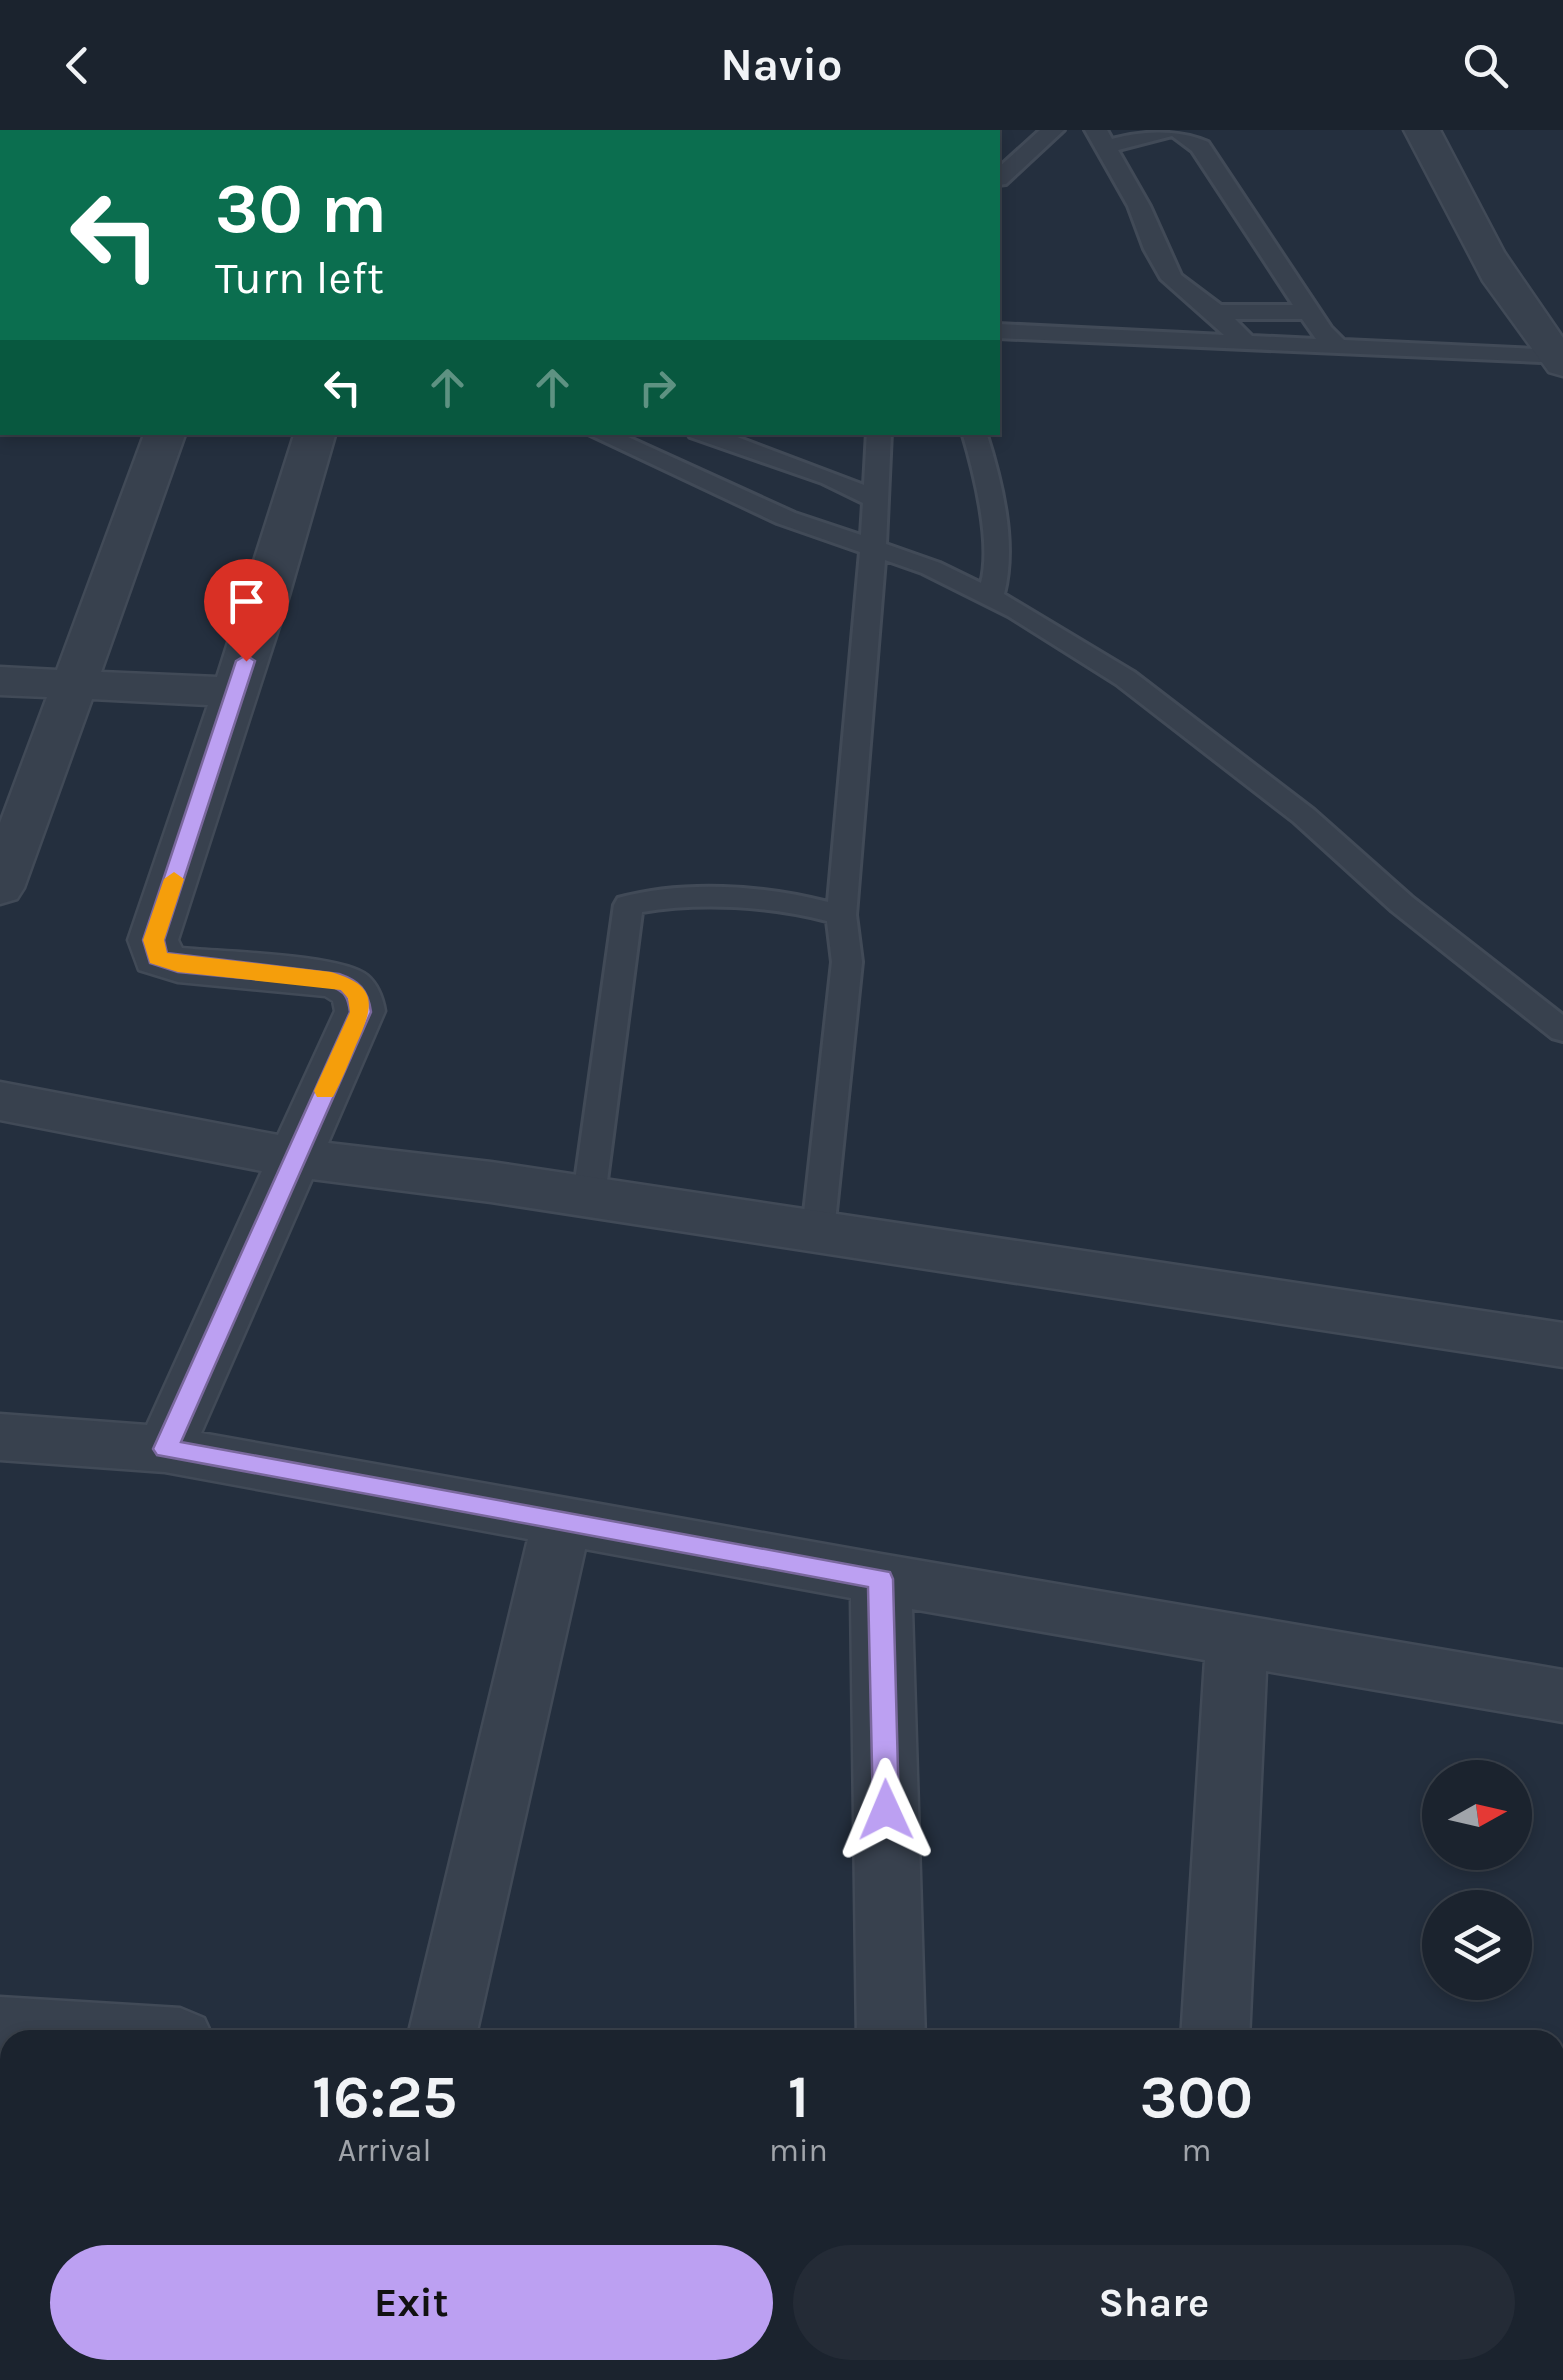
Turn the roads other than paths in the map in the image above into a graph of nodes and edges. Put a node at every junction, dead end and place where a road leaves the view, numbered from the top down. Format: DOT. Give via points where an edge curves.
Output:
graph roads {
  1 [pos="1053,130"];
  2 [pos="1170,130"];
  3 [pos="1178,130"];
  4 [pos="1422,130"];
  5 [pos="1101,138"];
  6 [pos="1000,177"];
  7 [pos="1214,312"];
  8 [pos="1309,312"];
  9 [pos="1000,331"];
  10 [pos="1246,342"];
  11 [pos="1338,347"];
  12 [pos="1560,360"];
  13 [pos="165,435"];
  14 [pos="315,435"];
  15 [pos="603,435"];
  16 [pos="676,435"];
  17 [pos="708,435"];
  18 [pos="879,435"];
  19 [pos="975,435"];
  20 [pos="644,453"];
  21 [pos="876,500"];
  22 [pos="873,546"];
  23 [pos="990,596"];
  24 [pos="0,680"];
  25 [pos="75,684"];
  26 [pos="236,692"];
  27 [pos="0,888"];
  28 [pos="840,916"];
  29 [pos="1563,1031"];
  30 [pos="0,1101"];
  31 [pos="296,1158"];
  32 [pos="589,1196"];
  33 [pos="818,1232"];
  34 [pos="1563,1345"];
  35 [pos="0,1438"];
  36 [pos="166,1449"];
  37 [pos="562,1520"];
  38 [pos="881,1579"];
  39 [pos="1237,1640"];
  40 [pos="1563,1696"];
  41 [pos="0,2028"];
  42 [pos="30,2030"];
  43 [pos="443,2030"];
  44 [pos="892,2030"];
  45 [pos="1216,2030"];
  1 -- 6 [label="lane"];
  2 -- 5 [label="lane"];
  3 -- 8 [label="lane" via="1200,147"];
  4 -- 12 [label="street" via="1490,264"];
  5 -- 7 [label="lane" via="1172,278"];
  7 -- 8 [label="lane"];
  7 -- 10 [label="lane"];
  8 -- 11 [label="lane"];
  9 -- 10 [label="lane"];
  10 -- 11 [label="lane"];
  11 -- 12 [label="lane"];
  13 -- 25 [label="street"];
  14 -- 26 [label="street"];
  15 -- 20 [label="lane"];
  16 -- 20 [label="lane"];
  17 -- 21 [label="lane"];
  18 -- 21 [label="lane"];
  19 -- 23 [label="lane" via="999,564"];
  20 -- 22 [label="lane" via="786,518"];
  21 -- 22 [label="lane"];
  22 -- 23 [label="lane"];
  22 -- 28 [label="lane"];
  23 -- 29 [label="lane" via="1125,678"];
  24 -- 25 [label="street"];
  25 -- 26 [label="street"];
  25 -- 27 [label="street"];
  26 -- 31 [label="street" via="153,940 157,958 178,965 331,979 358,997 360,1012"];
  28 -- 32 [label="lane" via="814,906 660,898 628,905"];
  28 -- 33 [label="lane" via="847,962"];
  30 -- 31 [label="street"];
  31 -- 32 [label="street"];
  31 -- 36 [label="street"];
  32 -- 33 [label="street"];
  33 -- 34 [label="street"];
  35 -- 36 [label="street"];
  36 -- 37 [label="street"];
  37 -- 38 [label="street"];
  37 -- 43 [label="street"];
  38 -- 39 [label="street"];
  38 -- 44 [label="street"];
  39 -- 40 [label="street"];
  39 -- 45 [label="street"];
  41 -- 42 [label="street"];
}
